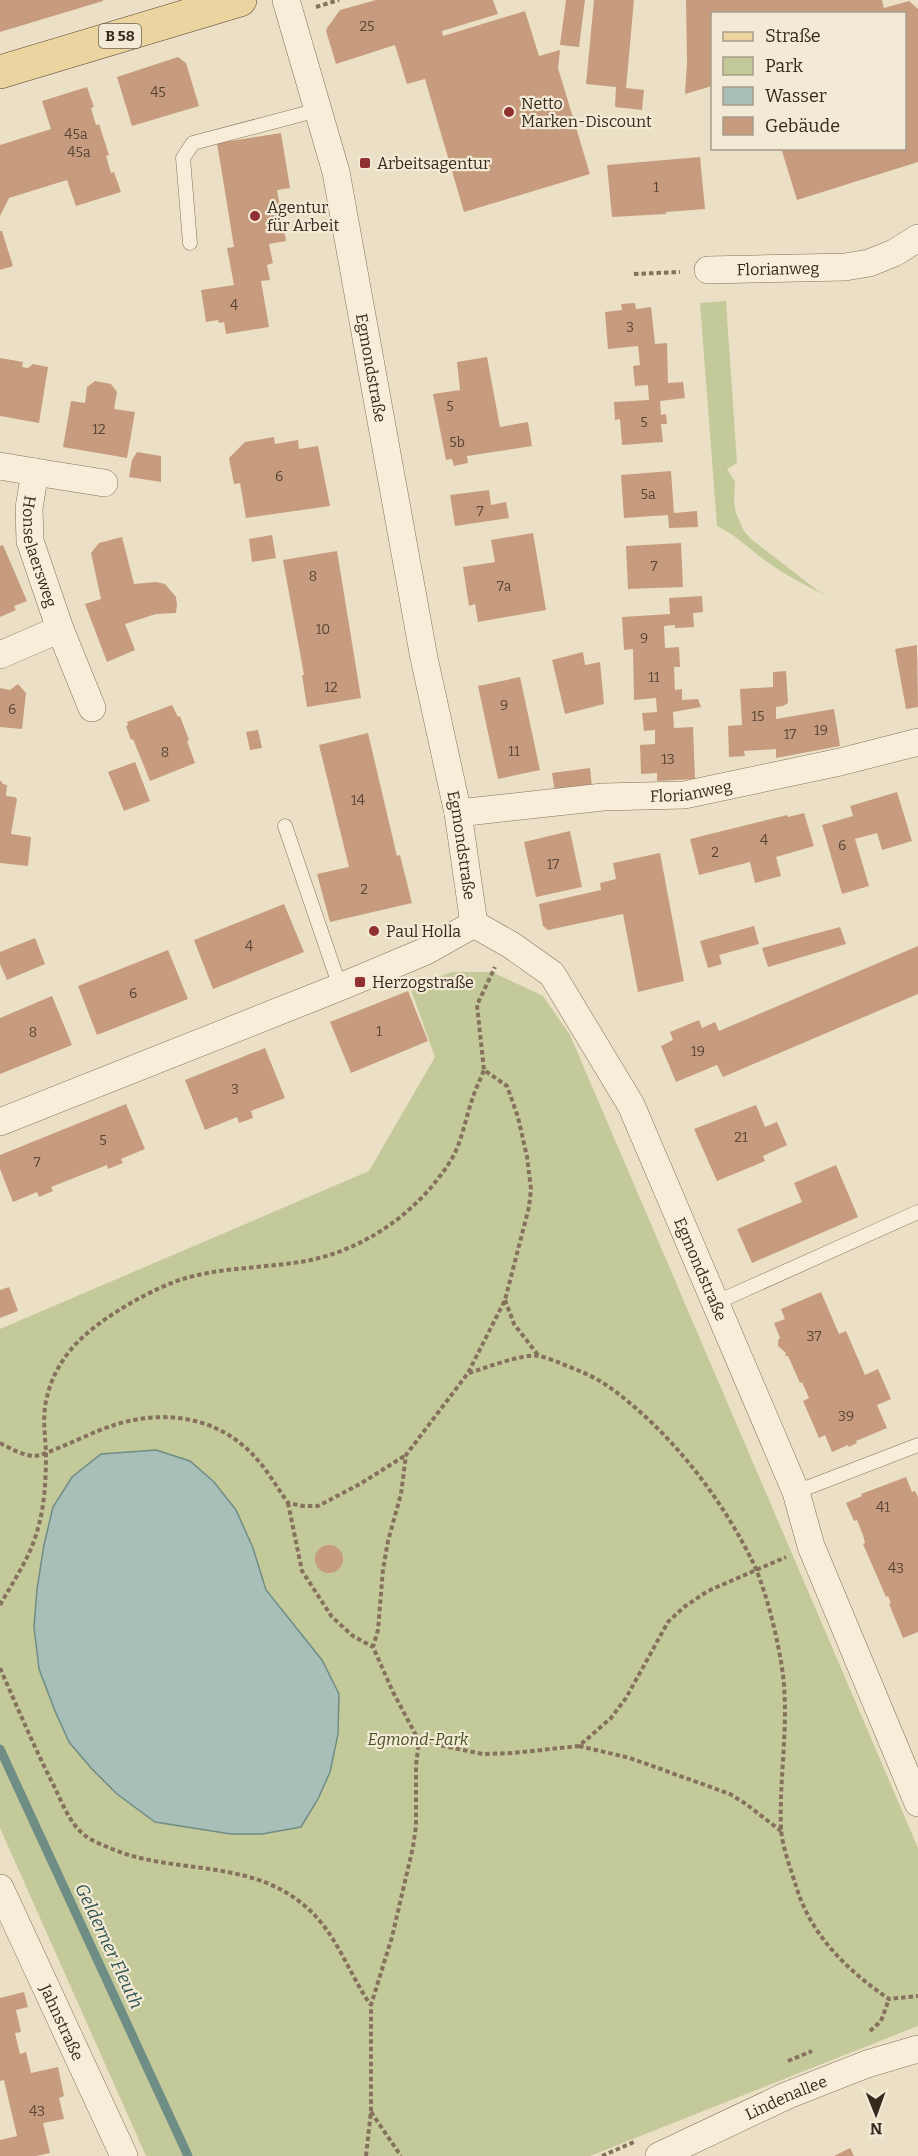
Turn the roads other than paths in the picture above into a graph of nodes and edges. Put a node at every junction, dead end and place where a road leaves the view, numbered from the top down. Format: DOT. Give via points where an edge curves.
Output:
graph roads {
  1 [pos="240,0"];
  2 [pos="286,0"];
  3 [pos="0,72"];
  4 [pos="318,110"];
  5 [pos="918,238"];
  6 [pos="190,243"];
  7 [pos="708,270"];
  8 [pos="0,466"];
  9 [pos="35,472"];
  10 [pos="104,483"];
  11 [pos="60,629"];
  12 [pos="0,655"];
  13 [pos="92,708"];
  14 [pos="918,742"];
  15 [pos="458,813"];
  16 [pos="285,826"];
  17 [pos="474,924"];
  18 [pos="340,987"];
  19 [pos="0,1122"];
  20 [pos="918,1212"];
  21 [pos="715,1303"];
  22 [pos="918,1444"];
  23 [pos="796,1492"];
  24 [pos="918,1803"];
  25 [pos="0,1888"];
  26 [pos="918,2049"];
  27 [pos="124,2156"];
  28 [pos="659,2156"];
  1 -- 3 [label="main road, B 58"];
  2 -- 4 [label="street, Egmondstraße"];
  4 -- 6 [label="lane" via="193,143 183,158"];
  4 -- 15 [label="street, Egmondstraße" via="338,183 424,658"];
  5 -- 7 [label="street, Florianweg" via="869,263 845,267"];
  8 -- 9 [label="street, Honselaersweg"];
  9 -- 10 [label="street, Honselaersweg"];
  9 -- 11 [label="street, Honselaersweg" via="29,508 30,541"];
  11 -- 12 [label="street, Honselaersweg"];
  11 -- 13 [label="street, Honselaersweg"];
  14 -- 15 [label="street, Florianweg" via="684,795 603,797"];
  15 -- 17 [label="street, Egmondstraße"];
  16 -- 18 [label="lane"];
  17 -- 18 [label="street" via="426,951"];
  17 -- 21 [label="street, Egmondstraße" via="552,974 631,1105"];
  18 -- 19 [label="street"];
  20 -- 21 [label="lane"];
  21 -- 23 [label="street, Egmondstraße"];
  22 -- 23 [label="lane"];
  23 -- 24 [label="street, Egmondstraße" via="811,1546"];
  25 -- 27 [label="street, Jahnstraße"];
  26 -- 28 [label="street, Lindenallee" via="788,2095"];
}
